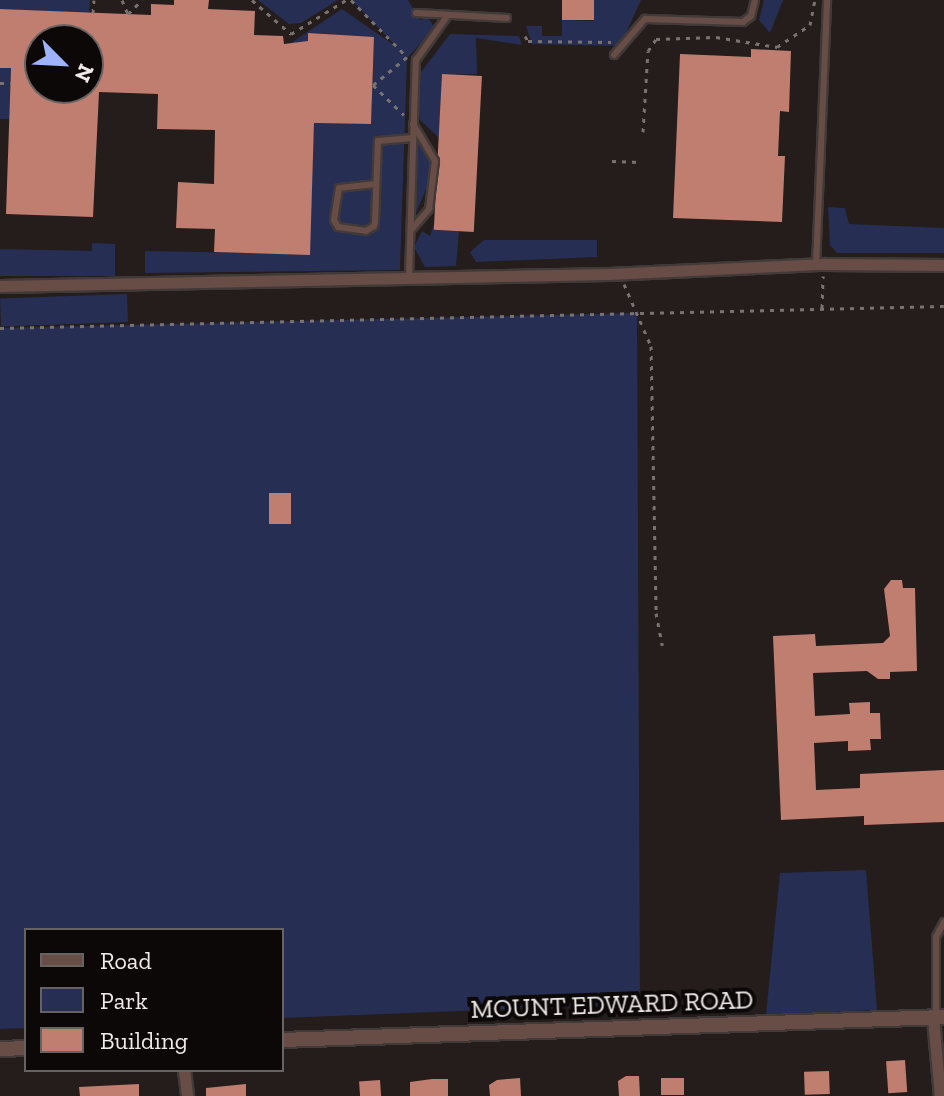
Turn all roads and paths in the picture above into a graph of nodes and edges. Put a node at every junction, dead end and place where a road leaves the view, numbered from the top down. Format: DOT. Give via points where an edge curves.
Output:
graph roads {
  1 [pos="94,0"];
  2 [pos="122,0"];
  3 [pos="142,0"];
  4 [pos="252,0"];
  5 [pos="349,0"];
  6 [pos="755,0"];
  7 [pos="815,0"];
  8 [pos="827,0"];
  9 [pos="93,13"];
  10 [pos="416,13"];
  11 [pos="448,15"];
  12 [pos="507,18"];
  13 [pos="525,36"];
  14 [pos="627,42"];
  15 [pos="614,55"];
  16 [pos="0,83"];
  17 [pos="11,83"];
  18 [pos="413,124"];
  19 [pos="643,132"];
  20 [pos="413,138"];
  21 [pos="612,161"];
  22 [pos="641,162"];
  23 [pos="376,184"];
  24 [pos="411,230"];
  25 [pos="944,265"];
  26 [pos="819,269"];
  27 [pos="622,272"];
  28 [pos="409,277"];
  29 [pos="0,286"];
  30 [pos="944,306"];
  31 [pos="822,308"];
  32 [pos="637,313"];
  33 [pos="0,328"];
  34 [pos="662,645"];
  35 [pos="944,922"];
  36 [pos="938,1017"];
  37 [pos="284,1040"];
  38 [pos="24,1048"];
  39 [pos="0,1049"];
  40 [pos="184,1072"];
  41 [pos="187,1096"];
  42 [pos="940,1096"];
  1 -- 9 [label="path"];
  2 -- 3 [label="path" via="128,14"];
  4 -- 5 [label="path" via="291,34"];
  5 -- 18 [label="path" via="407,57 373,85"];
  6 -- 14 [label="lane" via="751,16 743,22 645,19"];
  7 -- 19 [label="path" via="810,25 777,47 716,37 656,39 648,51"];
  8 -- 26 [label="lane"];
  10 -- 11 [label="lane"];
  11 -- 12 [label="lane"];
  11 -- 18 [label="lane" via="416,60"];
  13 -- 14 [label="path" via="528,41"];
  14 -- 15 [label="lane"];
  16 -- 17 [label="path"];
  18 -- 20 [label="lane"];
  18 -- 24 [label="lane" via="435,161 429,209"];
  20 -- 23 [label="lane" via="378,141"];
  20 -- 24 [label="lane"];
  21 -- 22 [label="path"];
  23 -- 23 [label="lane" via="374,226 366,231 338,227 334,220 339,188"];
  24 -- 28 [label="lane"];
  25 -- 26 [label="street"];
  26 -- 27 [label="street"];
  26 -- 31 [label="path"];
  27 -- 28 [label="street"];
  27 -- 32 [label="path" via="627,300"];
  28 -- 29 [label="street"];
  30 -- 31 [label="path"];
  31 -- 32 [label="path"];
  32 -- 33 [label="path" via="432,322"];
  32 -- 34 [label="path" via="651,346 656,613"];
  35 -- 36 [label="lane" via="936,937"];
  36 -- 37 [label="street, MOUNT EDWARD ROAD"];
  36 -- 42 [label="street"];
  38 -- 39 [label="street"];
  40 -- 41 [label="street"];
}
